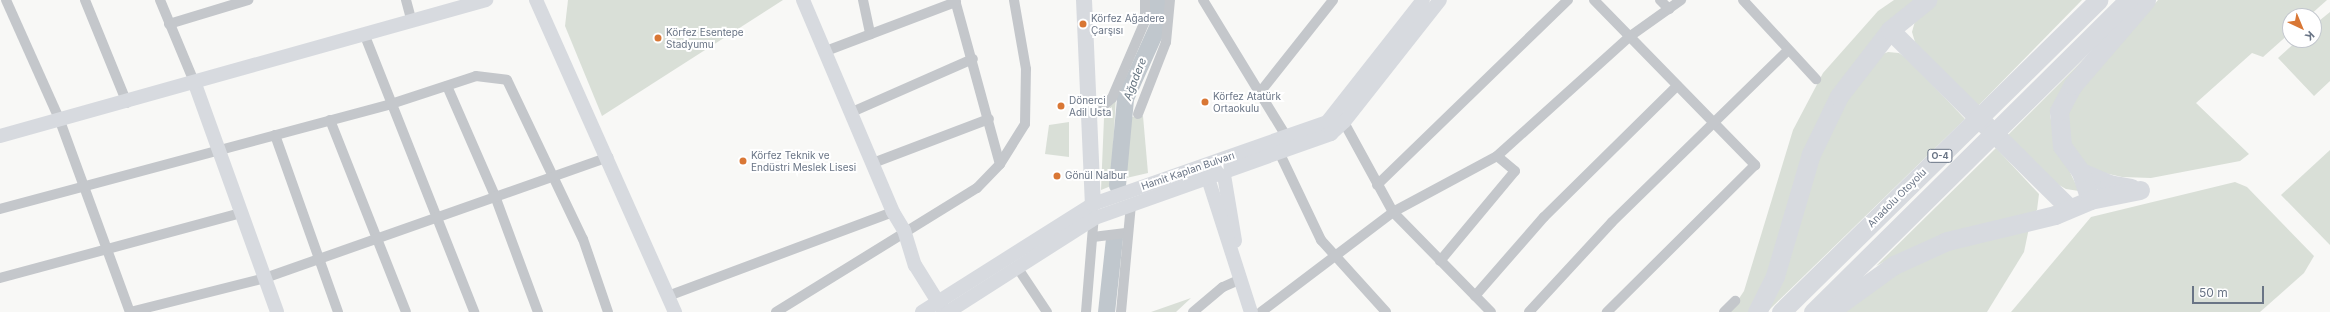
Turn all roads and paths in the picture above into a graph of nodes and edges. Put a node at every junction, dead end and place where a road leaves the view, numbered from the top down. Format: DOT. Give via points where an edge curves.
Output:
graph roads {
  1 [pos="6,0"];
  2 [pos="85,0"];
  3 [pos="160,0"];
  4 [pos="248,0"];
  5 [pos="406,0"];
  6 [pos="486,0"];
  7 [pos="536,0"];
  8 [pos="803,0"];
  9 [pos="863,0"];
  10 [pos="1014,0"];
  11 [pos="1084,0"];
  12 [pos="1145,0"];
  13 [pos="1170,0"];
  14 [pos="1203,0"];
  15 [pos="1333,0"];
  16 [pos="1423,0"];
  17 [pos="1440,0"];
  18 [pos="1568,0"];
  19 [pos="1594,0"];
  20 [pos="1660,0"];
  21 [pos="1681,0"];
  22 [pos="1743,0"];
  23 [pos="1927,0"];
  24 [pos="2098,0"];
  25 [pos="2128,0"];
  26 [pos="2146,0"];
  27 [pos="956,1"];
  28 [pos="1669,9"];
  29 [pos="412,22"];
  30 [pos="169,24"];
  31 [pos="1890,30"];
  32 [pos="870,34"];
  33 [pos="365,36"];
  34 [pos="1629,37"];
  35 [pos="1788,50"];
  36 [pos="826,51"];
  37 [pos="973,59"];
  38 [pos="1816,79"];
  39 [pos="195,84"];
  40 [pos="447,86"];
  41 [pos="1677,86"];
  42 [pos="1261,91"];
  43 [pos="127,103"];
  44 [pos="391,104"];
  45 [pos="852,112"];
  46 [pos="1138,114"];
  47 [pos="1341,117"];
  48 [pos="989,119"];
  49 [pos="1088,119"];
  50 [pos="330,120"];
  51 [pos="60,121"];
  52 [pos="1713,123"];
  53 [pos="275,135"];
  54 [pos="0,136"];
  55 [pos="1286,136"];
  56 [pos="219,150"];
  57 [pos="1279,152"];
  58 [pos="1497,156"];
  59 [pos="608,157"];
  60 [pos="873,162"];
  61 [pos="1000,164"];
  62 [pos="1222,165"];
  63 [pos="1206,171"];
  64 [pos="2081,172"];
  65 [pos="555,175"];
  66 [pos="2041,182"];
  67 [pos="1377,185"];
  68 [pos="84,186"];
  69 [pos="495,196"];
  70 [pos="2090,200"];
  71 [pos="1131,204"];
  72 [pos="2069,208"];
  73 [pos="0,209"];
  74 [pos="1094,211"];
  75 [pos="893,212"];
  76 [pos="1393,212"];
  77 [pos="241,213"];
  78 [pos="437,216"];
  79 [pos="2035,220"];
  80 [pos="904,230"];
  81 [pos="1128,233"];
  82 [pos="378,237"];
  83 [pos="1093,237"];
  84 [pos="108,249"];
  85 [pos="1334,257"];
  86 [pos="318,258"];
  87 [pos="1440,261"];
  88 [pos="1017,267"];
  89 [pos="0,278"];
  90 [pos="265,278"];
  91 [pos="1241,279"];
  92 [pos="668,296"];
  93 [pos="1475,296"];
  94 [pos="1735,301"];
  95 [pos="941,307"];
  96 [pos="1379,310"];
  97 [pos="130,312"];
  98 [pos="278,312"];
  99 [pos="338,312"];
  100 [pos="406,312"];
  101 [pos="474,312"];
  102 [pos="538,312"];
  103 [pos="608,312"];
  104 [pos="674,312"];
  105 [pos="776,312"];
  106 [pos="922,312"];
  107 [pos="948,312"];
  108 [pos="1047,312"];
  109 [pos="1086,312"];
  110 [pos="1121,312"];
  111 [pos="1193,312"];
  112 [pos="1251,312"];
  113 [pos="1261,312"];
  114 [pos="1491,312"];
  115 [pos="1529,312"];
  116 [pos="1607,312"];
  117 [pos="1724,312"];
  118 [pos="1757,312"];
  119 [pos="1781,312"];
  120 [pos="1813,312"];
  121 [pos="1828,312"];
  1 -- 51 [label="street"];
  2 -- 43 [label="street"];
  3 -- 30 [label="street"];
  4 -- 30 [label="street"];
  5 -- 29 [label="street"];
  6 -- 29 [label="street"];
  7 -- 59 [label="street"];
  8 -- 36 [label="street"];
  9 -- 32 [label="street"];
  10 -- 61 [label="street" via="1026,69 1025,124"];
  11 -- 49 [label="main road"];
  12 -- 49 [label="street" via="1145,21 1112,98"];
  13 -- 46 [label="street" via="1166,42"];
  14 -- 42 [label="street"];
  15 -- 42 [label="street"];
  16 -- 47 [label="street, Hamit Kaplan Bulvarı"];
  17 -- 47 [label="street, Hamit Kaplan Bulvarı"];
  18 -- 67 [label="street"];
  19 -- 34 [label="street"];
  20 -- 28 [label="street"];
  21 -- 28 [label="street"];
  22 -- 35 [label="street"];
  23 -- 31 [label="highway"];
  24 -- 119 [label="highway, Anadolu Otoyolu / O-4"];
  25 -- 120 [label="highway, O-4"];
  26 -- 64 [label="highway" via="2073,85 2059,111 2062,146"];
  27 -- 32 [label="street"];
  27 -- 37 [label="street"];
  28 -- 34 [label="street"];
  29 -- 33 [label="street"];
  30 -- 39 [label="street"];
  31 -- 66 [label="highway"];
  31 -- 118 [label="highway" via="1850,79 1823,126 1800,187 1775,276"];
  32 -- 36 [label="street"];
  33 -- 39 [label="street"];
  33 -- 44 [label="street"];
  34 -- 41 [label="street"];
  34 -- 58 [label="street"];
  35 -- 38 [label="street"];
  35 -- 52 [label="street"];
  36 -- 45 [label="street"];
  37 -- 45 [label="street"];
  37 -- 48 [label="street"];
  39 -- 43 [label="street"];
  39 -- 56 [label="street"];
  40 -- 44 [label="street"];
  40 -- 65 [label="street" via="476,76 507,80"];
  40 -- 69 [label="street"];
  41 -- 52 [label="street"];
  41 -- 93 [label="street" via="1544,217"];
  42 -- 55 [label="street"];
  43 -- 51 [label="street"];
  44 -- 50 [label="street"];
  44 -- 78 [label="street"];
  45 -- 60 [label="street"];
  47 -- 55 [label="street, Hamit Kaplan Bulvarı"];
  47 -- 57 [label="street, Hamit Kaplan Bulvarı" via="1330,134"];
  47 -- 67 [label="street"];
  48 -- 60 [label="street"];
  48 -- 61 [label="street"];
  49 -- 74 [label="main road"];
  50 -- 53 [label="street"];
  50 -- 82 [label="street"];
  51 -- 54 [label="street"];
  51 -- 68 [label="street"];
  52 -- 115 [label="street" via="1606,228"];
  52 -- 116 [label="street" via="1754,165"];
  53 -- 56 [label="street"];
  53 -- 86 [label="street"];
  55 -- 62 [label="street, Hamit Kaplan Bulvarı"];
  56 -- 68 [label="street"];
  56 -- 77 [label="street"];
  57 -- 62 [label="street, Hamit Kaplan Bulvarı"];
  57 -- 85 [label="street" via="1313,226"];
  58 -- 76 [label="street"];
  58 -- 87 [label="street" via="1515,171"];
  59 -- 65 [label="street"];
  59 -- 92 [label="street"];
  60 -- 75 [label="street"];
  61 -- 80 [label="street" via="977,188"];
  62 -- 63 [label="street, Hamit Kaplan Bulvarı"];
  62 -- 91 [label="street"];
  63 -- 71 [label="street, Hamit Kaplan Bulvarı"];
  63 -- 74 [label="street, Hamit Kaplan Bulvarı"];
  63 -- 91 [label="street"];
  64 -- 70 [label="highway"];
  64 -- 70 [label="highway" via="2109,184 2140,190"];
  65 -- 69 [label="street"];
  65 -- 103 [label="street" via="583,238"];
  66 -- 72 [label="highway"];
  66 -- 79 [label="highway" via="2043,206"];
  67 -- 76 [label="street"];
  68 -- 73 [label="street"];
  68 -- 84 [label="street"];
  69 -- 78 [label="street"];
  69 -- 102 [label="street"];
  70 -- 72 [label="highway"];
  71 -- 74 [label="street, Hamit Kaplan Bulvarı"];
  71 -- 81 [label="street"];
  72 -- 79 [label="highway"];
  74 -- 83 [label="street"];
  74 -- 88 [label="street, Hamit Kaplan Bulvarı"];
  74 -- 95 [label="street, Hamit Kaplan Bulvarı"];
  75 -- 80 [label="street"];
  75 -- 92 [label="street"];
  76 -- 85 [label="street"];
  76 -- 87 [label="street"];
  77 -- 84 [label="street"];
  77 -- 90 [label="street"];
  78 -- 82 [label="street"];
  78 -- 101 [label="street"];
  79 -- 121 [label="highway" via="1976,233 1923,251 1860,286"];
  80 -- 95 [label="street" via="915,265"];
  80 -- 105 [label="street"];
  81 -- 83 [label="street"];
  81 -- 110 [label="street"];
  82 -- 86 [label="street"];
  82 -- 100 [label="street"];
  83 -- 109 [label="street"];
  84 -- 89 [label="street"];
  84 -- 97 [label="street"];
  85 -- 96 [label="street"];
  85 -- 113 [label="street"];
  86 -- 90 [label="street"];
  86 -- 99 [label="street"];
  87 -- 93 [label="street"];
  88 -- 107 [label="street, Hamit Kaplan Bulvarı"];
  88 -- 108 [label="street"];
  90 -- 97 [label="street"];
  90 -- 98 [label="street"];
  91 -- 111 [label="street" via="1223,287"];
  91 -- 112 [label="street"];
  92 -- 104 [label="street"];
  93 -- 114 [label="street"];
  94 -- 117 [label="street"];
  95 -- 106 [label="street, Hamit Kaplan Bulvarı"];
}
